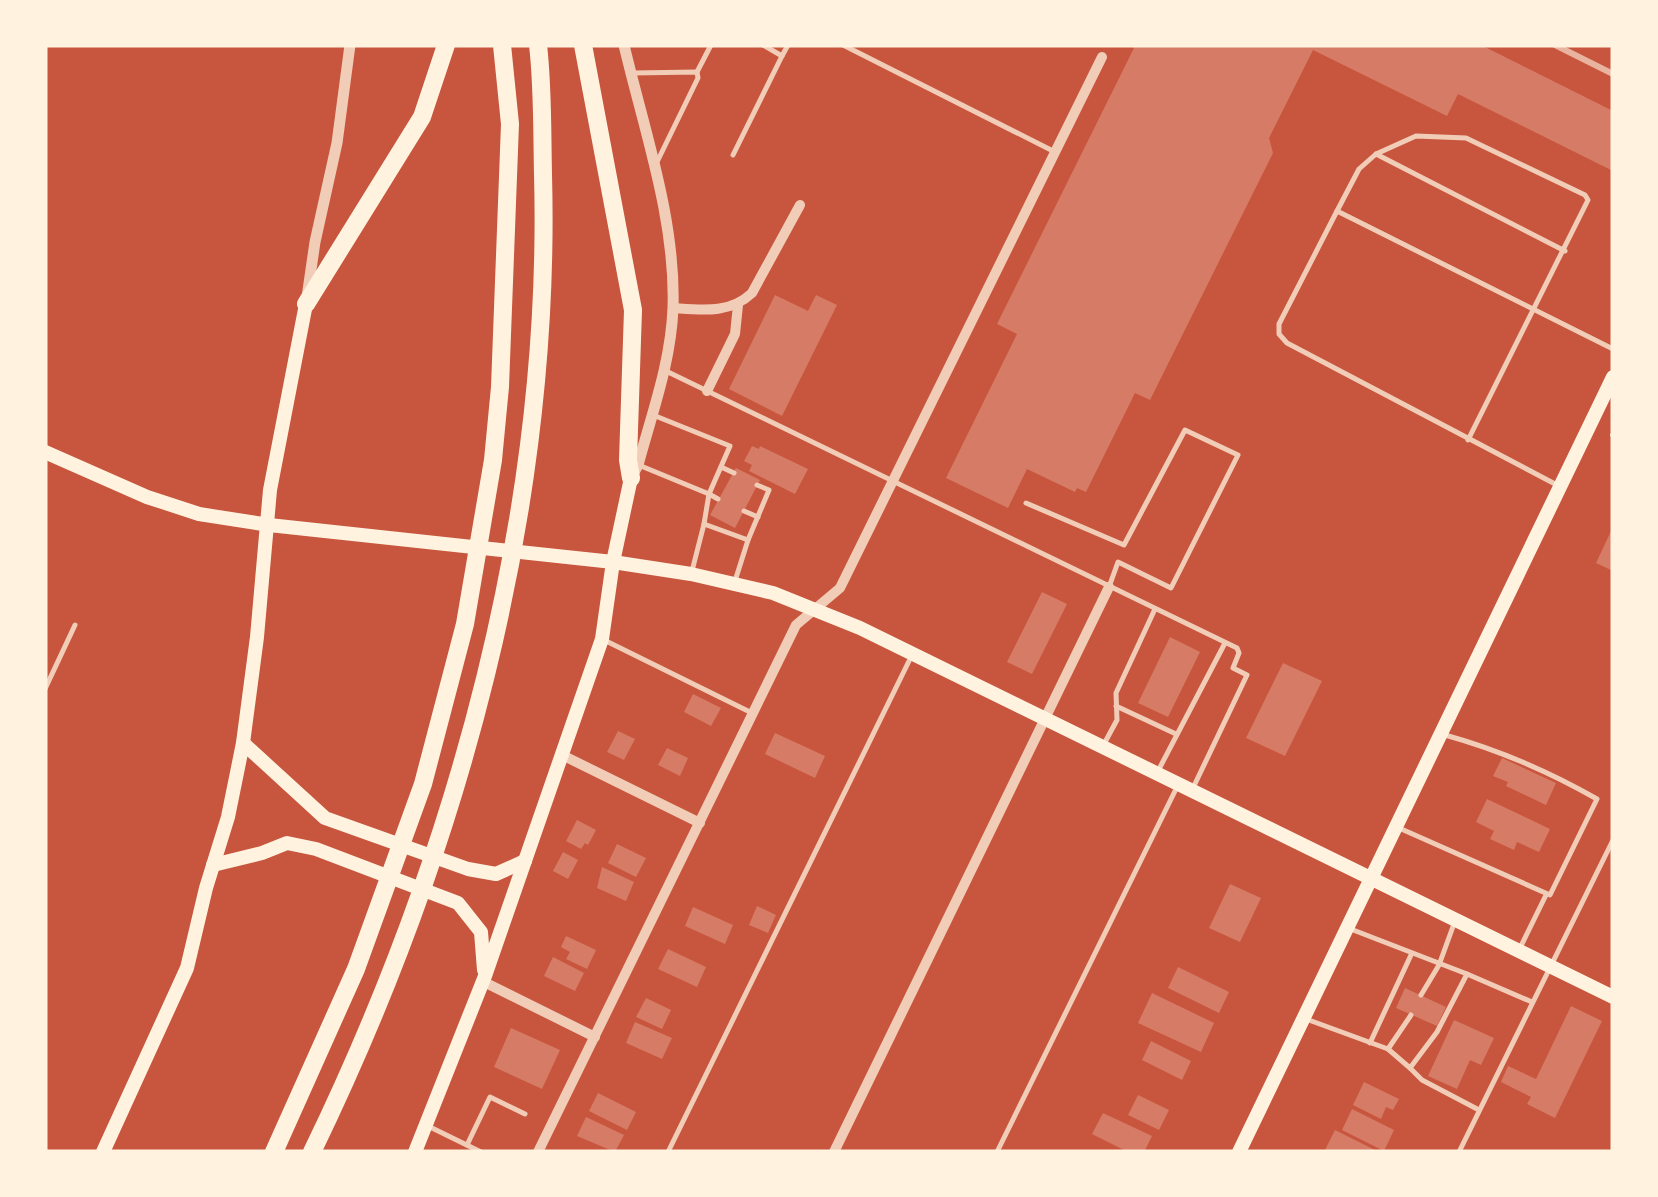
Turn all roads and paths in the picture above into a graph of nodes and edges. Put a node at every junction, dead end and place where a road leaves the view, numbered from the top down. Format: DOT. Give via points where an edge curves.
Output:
graph roads {
  1 [pos="350,45"];
  2 [pos="446,45"];
  3 [pos="502,45"];
  4 [pos="538,45"];
  5 [pos="582,45"];
  6 [pos="624,45"];
  7 [pos="711,45"];
  8 [pos="763,45"];
  9 [pos="788,45"];
  10 [pos="843,45"];
  11 [pos="782,56"];
  12 [pos="1102,56"];
  13 [pos="697,72"];
  14 [pos="630,73"];
  15 [pos="1054,152"];
  16 [pos="1376,154"];
  17 [pos="733,155"];
  18 [pos="653,170"];
  19 [pos="800,205"];
  20 [pos="1337,211"];
  21 [pos="1565,252"];
  22 [pos="306,304"];
  23 [pos="738,305"];
  24 [pos="673,308"];
  25 [pos="1535,311"];
  26 [pos="1613,349"];
  27 [pos="666,371"];
  28 [pos="1613,377"];
  29 [pos="707,391"];
  30 [pos="652,414"];
  31 [pos="1468,440"];
  32 [pos="45,452"];
  33 [pos="721,468"];
  34 [pos="634,471"];
  35 [pos="734,473"];
  36 [pos="893,482"];
  37 [pos="757,485"];
  38 [pos="1560,487"];
  39 [pos="709,494"];
  40 [pos="718,499"];
  41 [pos="1026,503"];
  42 [pos="744,510"];
  43 [pos="758,517"];
  44 [pos="704,524"];
  45 [pos="269,525"];
  46 [pos="748,540"];
  47 [pos="613,562"];
  48 [pos="691,574"];
  49 [pos="735,582"];
  50 [pos="1109,586"];
  51 [pos="1155,609"];
  52 [pos="816,610"];
  53 [pos="75,625"];
  54 [pos="602,639"];
  55 [pos="1225,642"];
  56 [pos="913,654"];
  57 [pos="45,689"];
  58 [pos="1116,706"];
  59 [pos="753,713"];
  60 [pos="1044,718"];
  61 [pos="1176,734"];
  62 [pos="1441,734"];
  63 [pos="243,743"];
  64 [pos="1102,747"];
  65 [pos="562,755"];
  66 [pos="1157,774"];
  67 [pos="1185,787"];
  68 [pos="700,822"];
  69 [pos="1396,827"];
  70 [pos="1613,840"];
  71 [pos="525,861"];
  72 [pos="213,865"];
  73 [pos="1371,878"];
  74 [pos="1546,894"];
  75 [pos="1456,920"];
  76 [pos="1347,928"];
  77 [pos="1518,950"];
  78 [pos="1411,955"];
  79 [pos="1439,965"];
  80 [pos="1549,966"];
  81 [pos="1466,974"];
  82 [pos="484,979"];
  83 [pos="1422,996"];
  84 [pos="1613,997"];
  85 [pos="1532,1002"];
  86 [pos="1411,1015"];
  87 [pos="1303,1018"];
  88 [pos="594,1037"];
  89 [pos="1370,1042"];
  90 [pos="1388,1049"];
  91 [pos="1410,1068"];
  92 [pos="1480,1110"];
  93 [pos="524,1114"];
  94 [pos="426,1125"];
  95 [pos="466,1145"];
  96 [pos="103,1152"];
  97 [pos="274,1152"];
  98 [pos="312,1152"];
  99 [pos="415,1152"];
  100 [pos="481,1152"];
  101 [pos="538,1152"];
  102 [pos="668,1152"];
  103 [pos="834,1152"];
  104 [pos="997,1152"];
  105 [pos="1239,1152"];
  106 [pos="1459,1152"];
  1 -- 22 [label="street"];
  2 -- 22 [label="highway" via="422,117"];
  3 -- 97 [label="highway" via="510,124 500,387 465,624 423,784 356,969"];
  4 -- 98 [label="highway" via="546,263 532,429 492,655 449,810 384,994"];
  5 -- 34 [label="highway" via="633,310 628,460"];
  6 -- 14 [label="street"];
  7 -- 13 [label="lane"];
  8 -- 11 [label="lane"];
  9 -- 11 [label="lane"];
  10 -- 15 [label="lane"];
  11 -- 17 [label="lane"];
  12 -- 15 [label="street"];
  13 -- 14 [label="lane"];
  13 -- 18 [label="lane"];
  14 -- 18 [label="street"];
  15 -- 36 [label="street"];
  16 -- 20 [label="lane" via="1359,169"];
  16 -- 21 [label="lane"];
  16 -- 21 [label="lane" via="1416,136 1466,138 1585,194 1588,204"];
  18 -- 24 [label="street" via="669,242"];
  19 -- 23 [label="street" via="752,294"];
  20 -- 25 [label="lane"];
  20 -- 31 [label="lane" via="1279,334"];
  21 -- 25 [label="lane"];
  22 -- 45 [label="main road"];
  23 -- 24 [label="street"];
  23 -- 29 [label="street" via="735,334"];
  24 -- 27 [label="street"];
  25 -- 26 [label="lane"];
  25 -- 31 [label="lane"];
  27 -- 29 [label="lane"];
  27 -- 30 [label="street"];
  28 -- 38 [label="main road"];
  29 -- 36 [label="lane"];
  30 -- 33 [label="lane" via="730,446"];
  30 -- 34 [label="street"];
  31 -- 38 [label="lane"];
  32 -- 45 [label="main road" via="172,507"];
  33 -- 35 [label="lane"];
  33 -- 39 [label="lane"];
  34 -- 39 [label="lane"];
  34 -- 47 [label="main road"];
  36 -- 50 [label="lane"];
  36 -- 52 [label="street" via="840,588"];
  37 -- 43 [label="lane" via="769,490"];
  38 -- 62 [label="main road"];
  39 -- 40 [label="lane"];
  39 -- 44 [label="lane"];
  41 -- 50 [label="lane" via="1124,545 1185,430 1238,455 1171,588 1118,562"];
  42 -- 43 [label="lane"];
  43 -- 46 [label="lane"];
  44 -- 46 [label="lane"];
  44 -- 48 [label="lane"];
  45 -- 47 [label="main road"];
  45 -- 63 [label="main road"];
  46 -- 49 [label="lane"];
  47 -- 48 [label="main road"];
  47 -- 54 [label="main road"];
  48 -- 49 [label="main road"];
  49 -- 52 [label="main road"];
  50 -- 51 [label="lane"];
  50 -- 60 [label="street"];
  51 -- 55 [label="lane"];
  51 -- 58 [label="lane"];
  52 -- 56 [label="main road"];
  52 -- 59 [label="street" via="796,625"];
  53 -- 57 [label="lane"];
  54 -- 59 [label="lane"];
  54 -- 65 [label="main road"];
  55 -- 61 [label="lane"];
  55 -- 67 [label="lane" via="1239,653 1233,668 1248,675"];
  56 -- 60 [label="main road"];
  56 -- 102 [label="lane"];
  58 -- 61 [label="lane"];
  58 -- 64 [label="lane" via="1116,724"];
  59 -- 68 [label="street"];
  60 -- 64 [label="main road"];
  60 -- 103 [label="street"];
  61 -- 66 [label="lane"];
  62 -- 69 [label="main road"];
  62 -- 74 [label="lane" via="1550,772 1597,800"];
  63 -- 71 [label="main road" via="325,818 468,869 496,874"];
  63 -- 72 [label="main road"];
  64 -- 66 [label="main road"];
  65 -- 68 [label="street"];
  65 -- 71 [label="main road"];
  66 -- 67 [label="main road"];
  67 -- 73 [label="main road"];
  67 -- 104 [label="lane"];
  68 -- 88 [label="street"];
  69 -- 73 [label="main road"];
  69 -- 74 [label="lane"];
  70 -- 80 [label="lane"];
  71 -- 82 [label="main road"];
  72 -- 82 [label="main road" via="288,842 458,903 481,932"];
  72 -- 96 [label="main road" via="187,968"];
  73 -- 75 [label="main road"];
  73 -- 76 [label="main road"];
  74 -- 77 [label="lane"];
  75 -- 77 [label="main road"];
  75 -- 79 [label="lane"];
  76 -- 78 [label="lane"];
  76 -- 87 [label="main road"];
  77 -- 80 [label="main road"];
  78 -- 79 [label="lane"];
  78 -- 89 [label="lane"];
  79 -- 81 [label="lane"];
  79 -- 83 [label="lane"];
  80 -- 84 [label="main road"];
  80 -- 85 [label="lane"];
  81 -- 85 [label="lane"];
  81 -- 91 [label="lane"];
  82 -- 88 [label="street"];
  82 -- 94 [label="main road"];
  85 -- 92 [label="lane"];
  86 -- 90 [label="lane"];
  87 -- 89 [label="lane"];
  87 -- 105 [label="main road"];
  88 -- 101 [label="street"];
  89 -- 90 [label="lane"];
  90 -- 91 [label="lane"];
  91 -- 92 [label="lane"];
  92 -- 106 [label="lane"];
  93 -- 95 [label="lane" via="490,1097"];
  94 -- 95 [label="lane"];
  94 -- 99 [label="main road"];
  95 -- 100 [label="lane"];
}
